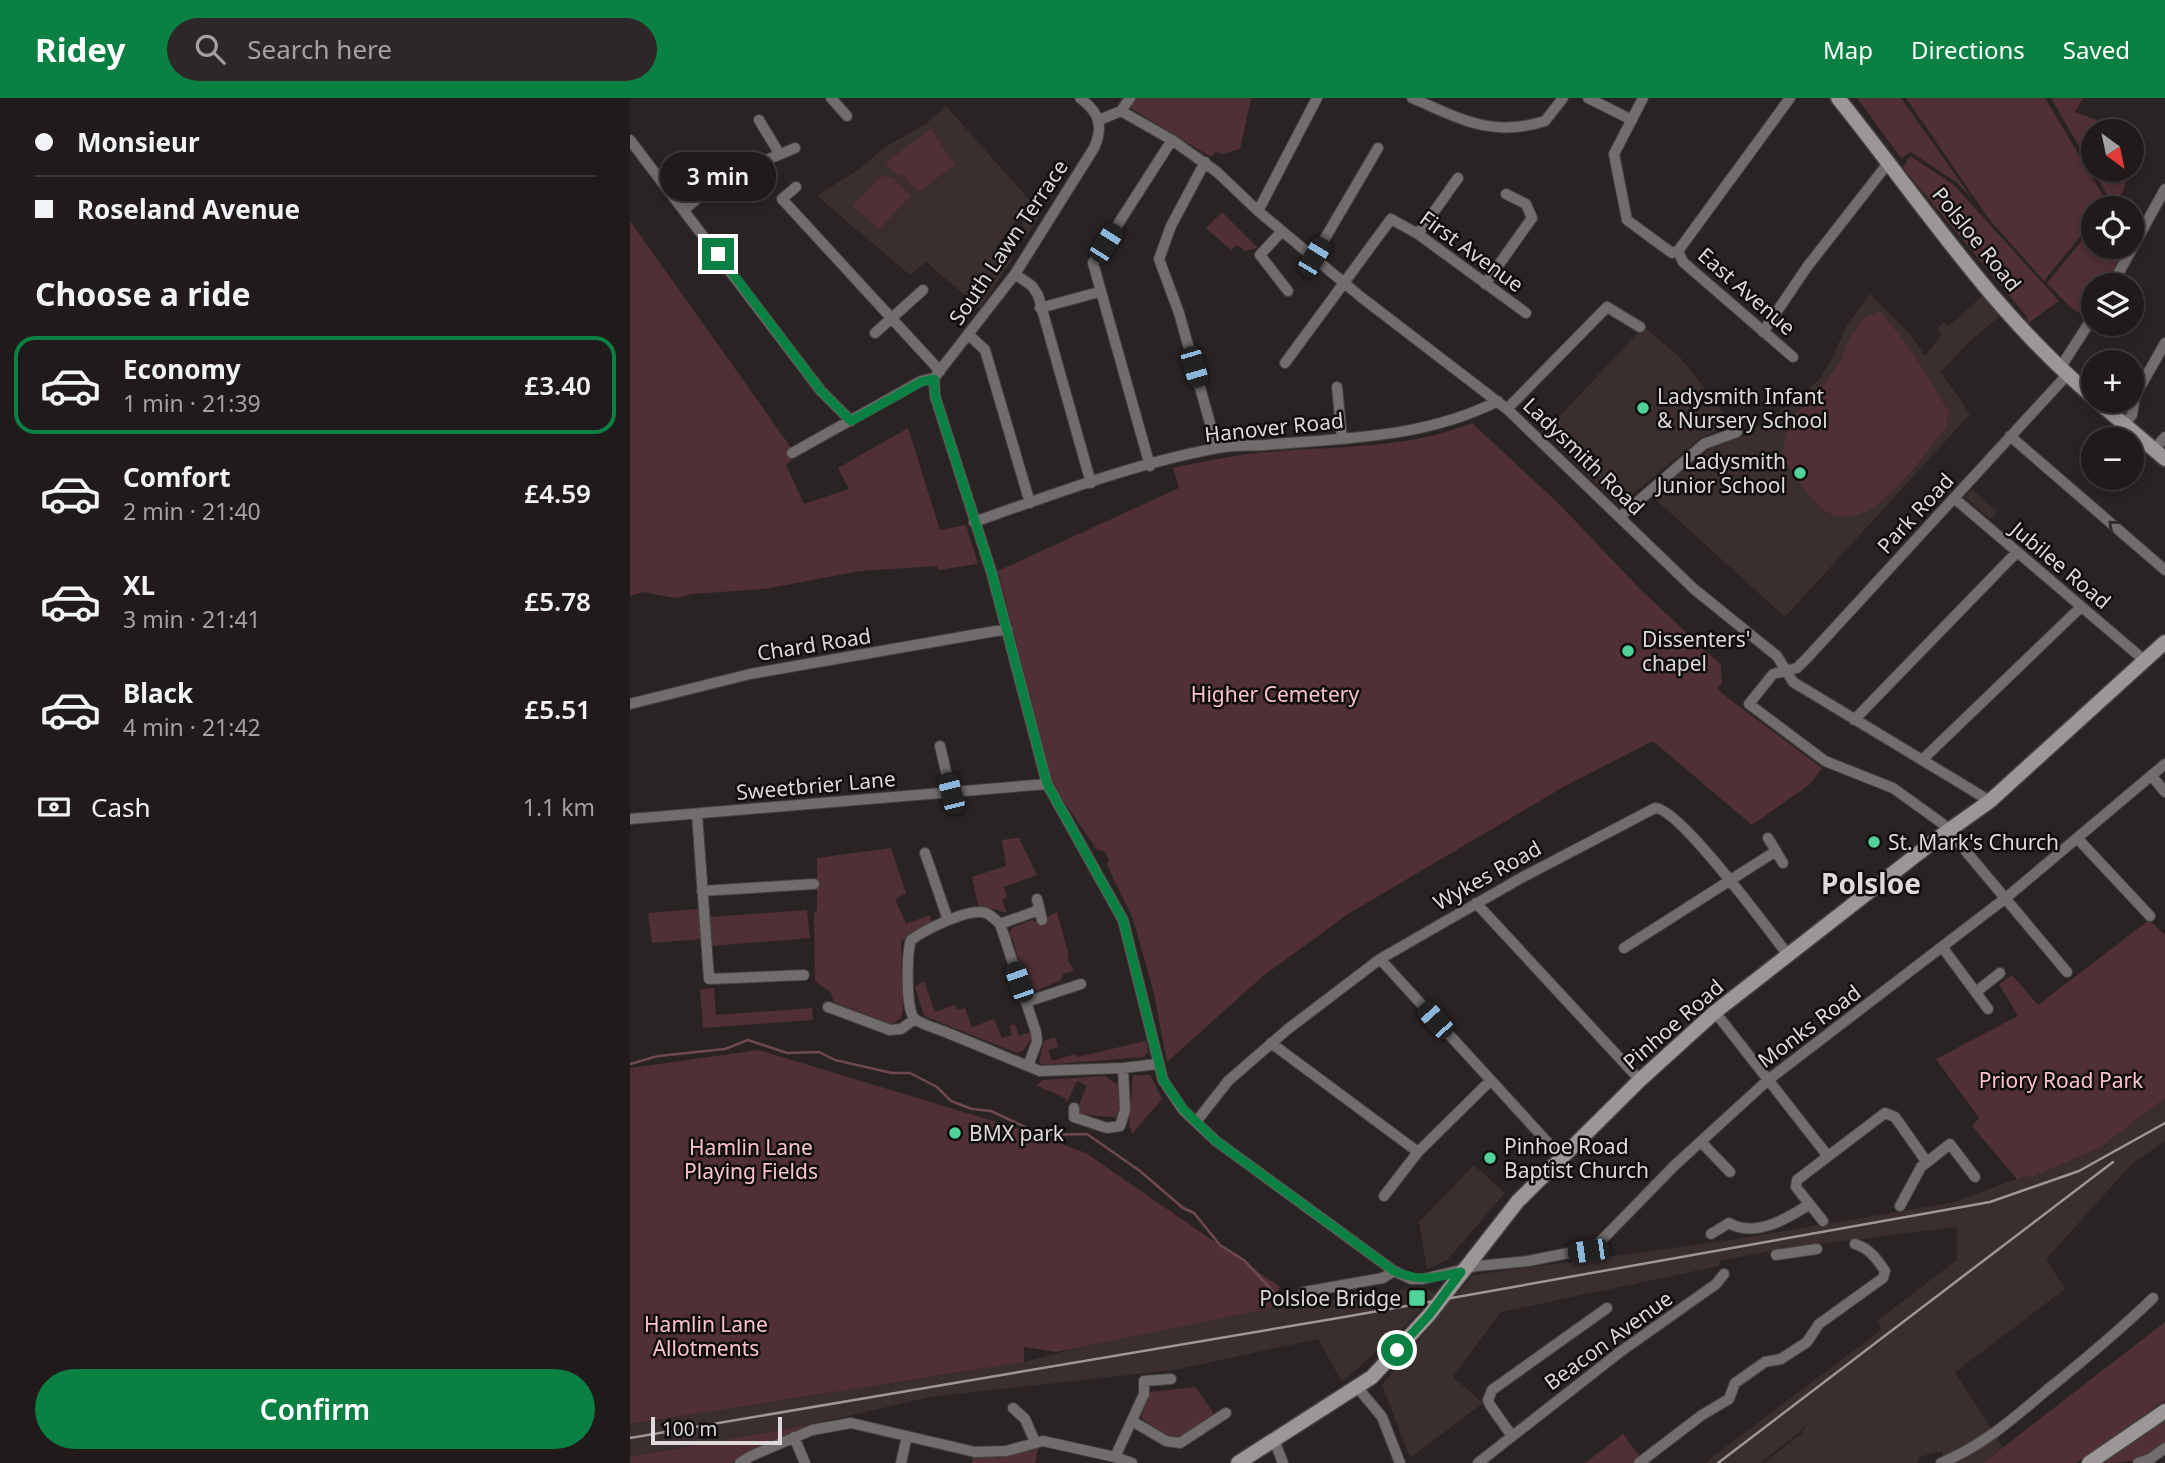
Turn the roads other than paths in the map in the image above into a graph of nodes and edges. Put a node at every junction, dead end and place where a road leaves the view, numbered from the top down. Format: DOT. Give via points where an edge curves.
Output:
graph roads {
  1 [pos="831,98"];
  2 [pos="1080,98"];
  3 [pos="1130,98"];
  4 [pos="1317,98"];
  5 [pos="1414,98"];
  6 [pos="1563,98"];
  7 [pos="1588,98"];
  8 [pos="1643,98"];
  9 [pos="1790,98"];
  10 [pos="1838,98"];
  11 [pos="1121,111"];
  12 [pos="847,116"];
  13 [pos="759,120"];
  14 [pos="1099,120"];
  15 [pos="1632,120"];
  16 [pos="1172,139"];
  17 [pos="630,140"];
  18 [pos="795,148"];
  19 [pos="1378,148"];
  20 [pos="779,153"];
  21 [pos="1205,162"];
  22 [pos="1889,162"];
  23 [pos="1458,178"];
  24 [pos="796,187"];
  25 [pos="2165,189"];
  26 [pos="1506,194"];
  27 [pos="684,210"];
  28 [pos="1258,211"];
  29 [pos="1282,231"];
  30 [pos="1418,234"];
  31 [pos="1678,251"];
  32 [pos="1314,257"];
  33 [pos="2119,273"];
  34 [pos="1015,274"];
  35 [pos="1344,282"];
  36 [pos="1485,284"];
  37 [pos="923,290"];
  38 [pos="1288,290"];
  39 [pos="1099,292"];
  40 [pos="1040,308"];
  41 [pos="1526,313"];
  42 [pos="892,318"];
  43 [pos="1640,327"];
  44 [pos="1763,331"];
  45 [pos="875,333"];
  46 [pos="970,336"];
  47 [pos="2082,336"];
  48 [pos="2165,343"];
  49 [pos="1793,357"];
  50 [pos="2162,357"];
  51 [pos="1285,363"];
  52 [pos="2063,371"];
  53 [pos="937,375"];
  54 [pos="1337,387"];
  55 [pos="2081,387"];
  56 [pos="1498,401"];
  57 [pos="1507,409"];
  58 [pos="2110,413"];
  59 [pos="851,421"];
  60 [pos="2124,425"];
  61 [pos="1737,432"];
  62 [pos="2010,436"];
  63 [pos="2165,437"];
  64 [pos="1342,439"];
  65 [pos="1217,448"];
  66 [pos="792,453"];
  67 [pos="2159,455"];
  68 [pos="1150,466"];
  69 [pos="1091,483"];
  70 [pos="1954,498"];
  71 [pos="1030,503"];
  72 [pos="1620,517"];
  73 [pos="974,522"];
  74 [pos="2017,552"];
  75 [pos="2165,570"];
  76 [pos="2081,607"];
  77 [pos="1007,629"];
  78 [pos="2165,642"];
  79 [pos="2144,660"];
  80 [pos="1786,670"];
  81 [pos="630,704"];
  82 [pos="1854,720"];
  83 [pos="940,746"];
  84 [pos="1923,760"];
  85 [pos="2165,764"];
  86 [pos="2152,776"];
  87 [pos="1047,784"];
  88 [pos="2165,792"];
  89 [pos="951,793"];
  90 [pos="1990,801"];
  91 [pos="697,814"];
  92 [pos="630,819"];
  93 [pos="1950,830"];
  94 [pos="1768,838"];
  95 [pos="2078,839"];
  96 [pos="1776,851"];
  97 [pos="925,853"];
  98 [pos="1783,863"];
  99 [pos="1730,880"];
  100 [pos="814,884"];
  101 [pos="702,891"];
  102 [pos="2007,897"];
  103 [pos="1037,899"];
  104 [pos="1476,903"];
  105 [pos="2150,916"];
  106 [pos="948,920"];
  107 [pos="1000,924"];
  108 [pos="1624,948"];
  109 [pos="1942,948"];
  110 [pos="1789,956"];
  111 [pos="1380,959"];
  112 [pos="2067,972"];
  113 [pos="2000,973"];
  114 [pos="804,975"];
  115 [pos="1081,984"];
  116 [pos="1976,992"];
  117 [pos="1026,1002"];
  118 [pos="828,1007"];
  119 [pos="1988,1009"];
  120 [pos="1715,1012"];
  121 [pos="915,1019"];
  122 [pos="1271,1043"];
  123 [pos="1157,1063"];
  124 [pos="1028,1066"];
  125 [pos="1123,1068"];
  126 [pos="1640,1080"];
  127 [pos="1768,1080"];
  128 [pos="1490,1081"];
  129 [pos="1074,1108"];
  130 [pos="1196,1122"];
  131 [pos="1700,1142"];
  132 [pos="1418,1152"];
  133 [pos="1827,1155"];
  134 [pos="1561,1157"];
  135 [pos="1926,1161"];
  136 [pos="1730,1172"];
  137 [pos="1975,1177"];
  138 [pos="1384,1196"];
  139 [pos="1808,1205"];
  140 [pos="1900,1206"];
  141 [pos="1823,1221"];
  142 [pos="1711,1234"];
  143 [pos="1855,1244"];
  144 [pos="1817,1249"];
  145 [pos="1776,1255"];
  146 [pos="1394,1271"];
  147 [pos="1461,1272"];
  148 [pos="1724,1274"];
  149 [pos="1304,1292"];
  150 [pos="2154,1298"];
  151 [pos="1607,1308"];
  152 [pos="1171,1379"];
  153 [pos="1358,1388"];
  154 [pos="1030,1406"];
  155 [pos="2165,1411"];
  156 [pos="1226,1413"];
  157 [pos="1132,1421"];
  158 [pos="907,1436"];
  159 [pos="1512,1436"];
  160 [pos="794,1437"];
  161 [pos="1274,1440"];
  162 [pos="1035,1442"];
  163 [pos="2165,1448"];
  164 [pos="1115,1457"];
  165 [pos="740,1463"];
  166 [pos="805,1463"];
  167 [pos="901,1463"];
  168 [pos="1131,1463"];
  169 [pos="1238,1463"];
  170 [pos="1283,1463"];
  171 [pos="1400,1463"];
  172 [pos="1478,1463"];
  173 [pos="1639,1463"];
  174 [pos="1941,1463"];
  175 [pos="2089,1463"];
  176 [pos="2138,1463"];
  1 -- 12 [label="street"];
  2 -- 14 [label="street"];
  3 -- 11 [label="street"];
  4 -- 28 [label="street"];
  5 -- 6 [label="street" via="1495,129 1545,121"];
  7 -- 15 [label="street"];
  8 -- 15 [label="street, East Avenue"];
  9 -- 31 [label="street"];
  10 -- 22 [label="main road, Polsloe Road"];
  11 -- 14 [label="street"];
  11 -- 16 [label="street, Ladysmith Road"];
  13 -- 20 [label="street"];
  14 -- 34 [label="street, South Lawn Terrace" via="1094,148"];
  15 -- 31 [label="street, East Avenue" via="1614,153 1628,220 1672,253"];
  16 -- 21 [label="street, Ladysmith Road"];
  16 -- 39 [label="street" via="1093,263"];
  17 -- 27 [label="street"];
  18 -- 20 [label="street"];
  19 -- 32 [label="street"];
  20 -- 27 [label="street" via="719,180"];
  21 -- 28 [label="street, Ladysmith Road"];
  21 -- 65 [label="street" via="1159,259"];
  22 -- 44 [label="street"];
  22 -- 52 [label="main road, Polsloe Road" via="1967,263"];
  23 -- 30 [label="street"];
  24 -- 42 [label="street" via="782,199"];
  25 -- 33 [label="street"];
  26 -- 36 [label="street" via="1526,204 1532,218"];
  27 -- 59 [label="street" via="821,391"];
  28 -- 29 [label="street, Ladysmith Road"];
  29 -- 32 [label="street, Ladysmith Road"];
  29 -- 38 [label="street" via="1260,255"];
  30 -- 35 [label="street, First Avenue" via="1388,220"];
  30 -- 36 [label="street, First Avenue"];
  31 -- 44 [label="street, East Avenue" via="1683,262"];
  32 -- 35 [label="street, Ladysmith Road"];
  34 -- 40 [label="street" via="1036,291"];
  34 -- 46 [label="street, South Lawn Terrace"];
  35 -- 51 [label="street"];
  35 -- 56 [label="street, Ladysmith Road"];
  36 -- 41 [label="street, First Avenue"];
  37 -- 42 [label="street"];
  39 -- 40 [label="street"];
  39 -- 68 [label="street"];
  40 -- 69 [label="street"];
  42 -- 45 [label="street"];
  42 -- 53 [label="street"];
  43 -- 57 [label="street" via="1607,307"];
  44 -- 49 [label="street, East Avenue"];
  46 -- 53 [label="street, South Lawn Terrace"];
  46 -- 71 [label="street" via="985,350"];
  47 -- 52 [label="street, Park Road"];
  48 -- 50 [label="street"];
  50 -- 60 [label="street" via="2135,396 2133,412"];
  52 -- 55 [label="main road, Polsloe Road"];
  52 -- 62 [label="street, Park Road"];
  53 -- 59 [label="street"];
  53 -- 73 [label="street" via="935,396"];
  54 -- 64 [label="street"];
  56 -- 57 [label="street, Ladysmith Road"];
  56 -- 64 [label="street, Hanover Road" via="1452,422"];
  57 -- 72 [label="street, Ladysmith Road"];
  58 -- 60 [label="main road"];
  59 -- 66 [label="street"];
  60 -- 67 [label="main road"];
  61 -- 72 [label="street" via="1704,444"];
  62 -- 70 [label="street, Park Road"];
  75 -- 62 [label="street, one-way"];
  63 -- 67 [label="street"];
  64 -- 65 [label="street, Hanover Road"];
  65 -- 68 [label="street, Hanover Road"];
  68 -- 69 [label="street, Hanover Road"];
  69 -- 71 [label="street, Hanover Road"];
  70 -- 74 [label="street, Jubilee Road"];
  70 -- 80 [label="street, Park Road" via="1807,658 1797,668"];
  71 -- 73 [label="street, Hanover Road"];
  72 -- 80 [label="street, Ladysmith Road" via="1694,589 1777,656"];
  73 -- 77 [label="street"];
  74 -- 76 [label="street, Jubilee Road"];
  74 -- 82 [label="street"];
  76 -- 79 [label="street, Jubilee Road"];
  76 -- 84 [label="street"];
  77 -- 81 [label="street, Chard Road" via="750,674"];
  77 -- 87 [label="street"];
  78 -- 79 [label="main road, Pinhoe Road"];
  79 -- 90 [label="main road, Pinhoe Road"];
  80 -- 82 [label="street, Ladysmith Road" via="1793,682"];
  80 -- 93 [label="street, Park Road" via="1773,674 1749,704 1825,761 1893,788"];
  82 -- 84 [label="street, Ladysmith Road"];
  83 -- 89 [label="street"];
  84 -- 90 [label="street, Ladysmith Road"];
  85 -- 86 [label="street, Monks Road"];
  86 -- 88 [label="street"];
  86 -- 95 [label="street, Monks Road"];
  87 -- 89 [label="street, Sweetbrier Lane"];
  87 -- 123 [label="street" via="1123,920"];
  89 -- 91 [label="street, Sweetbrier Lane"];
  90 -- 93 [label="main road, Pinhoe Road"];
  91 -- 92 [label="street, Sweetbrier Lane"];
  91 -- 101 [label="street"];
  93 -- 102 [label="street"];
  93 -- 110 [label="main road, Pinhoe Road"];
  94 -- 96 [label="street"];
  95 -- 102 [label="street, Monks Road"];
  95 -- 105 [label="street"];
  96 -- 98 [label="street"];
  96 -- 99 [label="street"];
  97 -- 106 [label="street"];
  99 -- 104 [label="street, Wykes Road" via="1658,807"];
  99 -- 108 [label="street"];
  99 -- 110 [label="street, Wykes Road"];
  100 -- 101 [label="street"];
  101 -- 114 [label="street" via="709,979"];
  102 -- 109 [label="street, Monks Road"];
  102 -- 112 [label="street"];
  103 -- 107 [label="street" via="1041,915"];
  104 -- 111 [label="street, Wykes Road"];
  104 -- 126 [label="street"];
  106 -- 107 [label="street" via="978,912"];
  106 -- 121 [label="street" via="911,940 907,951 910,1009"];
  107 -- 117 [label="street"];
  109 -- 116 [label="street"];
  109 -- 127 [label="street, Monks Road"];
  110 -- 120 [label="main road, Pinhoe Road"];
  111 -- 122 [label="street, Wykes Road"];
  111 -- 128 [label="street"];
  113 -- 116 [label="street"];
  115 -- 117 [label="street"];
  116 -- 119 [label="street"];
  117 -- 124 [label="street" via="1037,1042"];
  118 -- 121 [label="street" via="890,1030 901,1029"];
  120 -- 126 [label="main road, Pinhoe Road"];
  120 -- 127 [label="street"];
  121 -- 124 [label="street"];
  122 -- 130 [label="street, Wykes Road" via="1228,1081"];
  122 -- 132 [label="street"];
  123 -- 125 [label="street"];
  123 -- 130 [label="street" via="1171,1095"];
  124 -- 125 [label="street" via="1040,1071"];
  125 -- 129 [label="street" via="1125,1110 1120,1126 1107,1128 1074,1117"];
  126 -- 134 [label="main road, Pinhoe Road"];
  127 -- 131 [label="street, Monks Road"];
  127 -- 133 [label="street"];
  128 -- 132 [label="street"];
  128 -- 134 [label="street"];
  130 -- 146 [label="street"];
  131 -- 136 [label="street"];
  131 -- 147 [label="street, Monks Road" via="1588,1251"];
  132 -- 138 [label="street"];
  133 -- 135 [label="street" via="1885,1113 1895,1117"];
  133 -- 139 [label="street" via="1796,1182"];
  134 -- 147 [label="main road, Pinhoe Road" via="1518,1201"];
  135 -- 137 [label="street" via="1952,1144"];
  135 -- 140 [label="street"];
  139 -- 141 [label="street"];
  139 -- 142 [label="street" via="1774,1223 1744,1229 1729,1223"];
  143 -- 173 [label="street" via="1879,1262 1885,1271 1883,1279 1819,1324 1807,1342 1781,1359 1765,1362 1735,1384 1729,1399"];
  144 -- 145 [label="street"];
  146 -- 147 [label="street, Monks Road" via="1411,1279"];
  146 -- 149 [label="street" via="1383,1278"];
  147 -- 153 [label="main road, Pinhoe Road" via="1429,1315"];
  148 -- 159 [label="street, Beacon Avenue"];
  150 -- 174 [label="street" via="1993,1435"];
  151 -- 159 [label="street, Beacon Avenue" via="1492,1390 1490,1405"];
  152 -- 157 [label="street" via="1144,1381 1144,1394"];
  153 -- 161 [label="main road, Pinhoe Road"];
  153 -- 171 [label="street" via="1382,1417"];
  154 -- 162 [label="street" via="1018,1411"];
  155 -- 175 [label="main road"];
  156 -- 157 [label="street" via="1180,1443 1166,1441"];
  157 -- 164 [label="street"];
  158 -- 160 [label="street" via="851,1423"];
  158 -- 162 [label="street" via="975,1452 1006,1451"];
  158 -- 167 [label="street"];
  159 -- 172 [label="street, Beacon Avenue"];
  160 -- 165 [label="street"];
  160 -- 166 [label="street"];
  161 -- 169 [label="main road, Pinhoe Road"];
  161 -- 170 [label="street"];
  162 -- 164 [label="street" via="1070,1445"];
  163 -- 176 [label="street"];
  164 -- 168 [label="street"];
}
